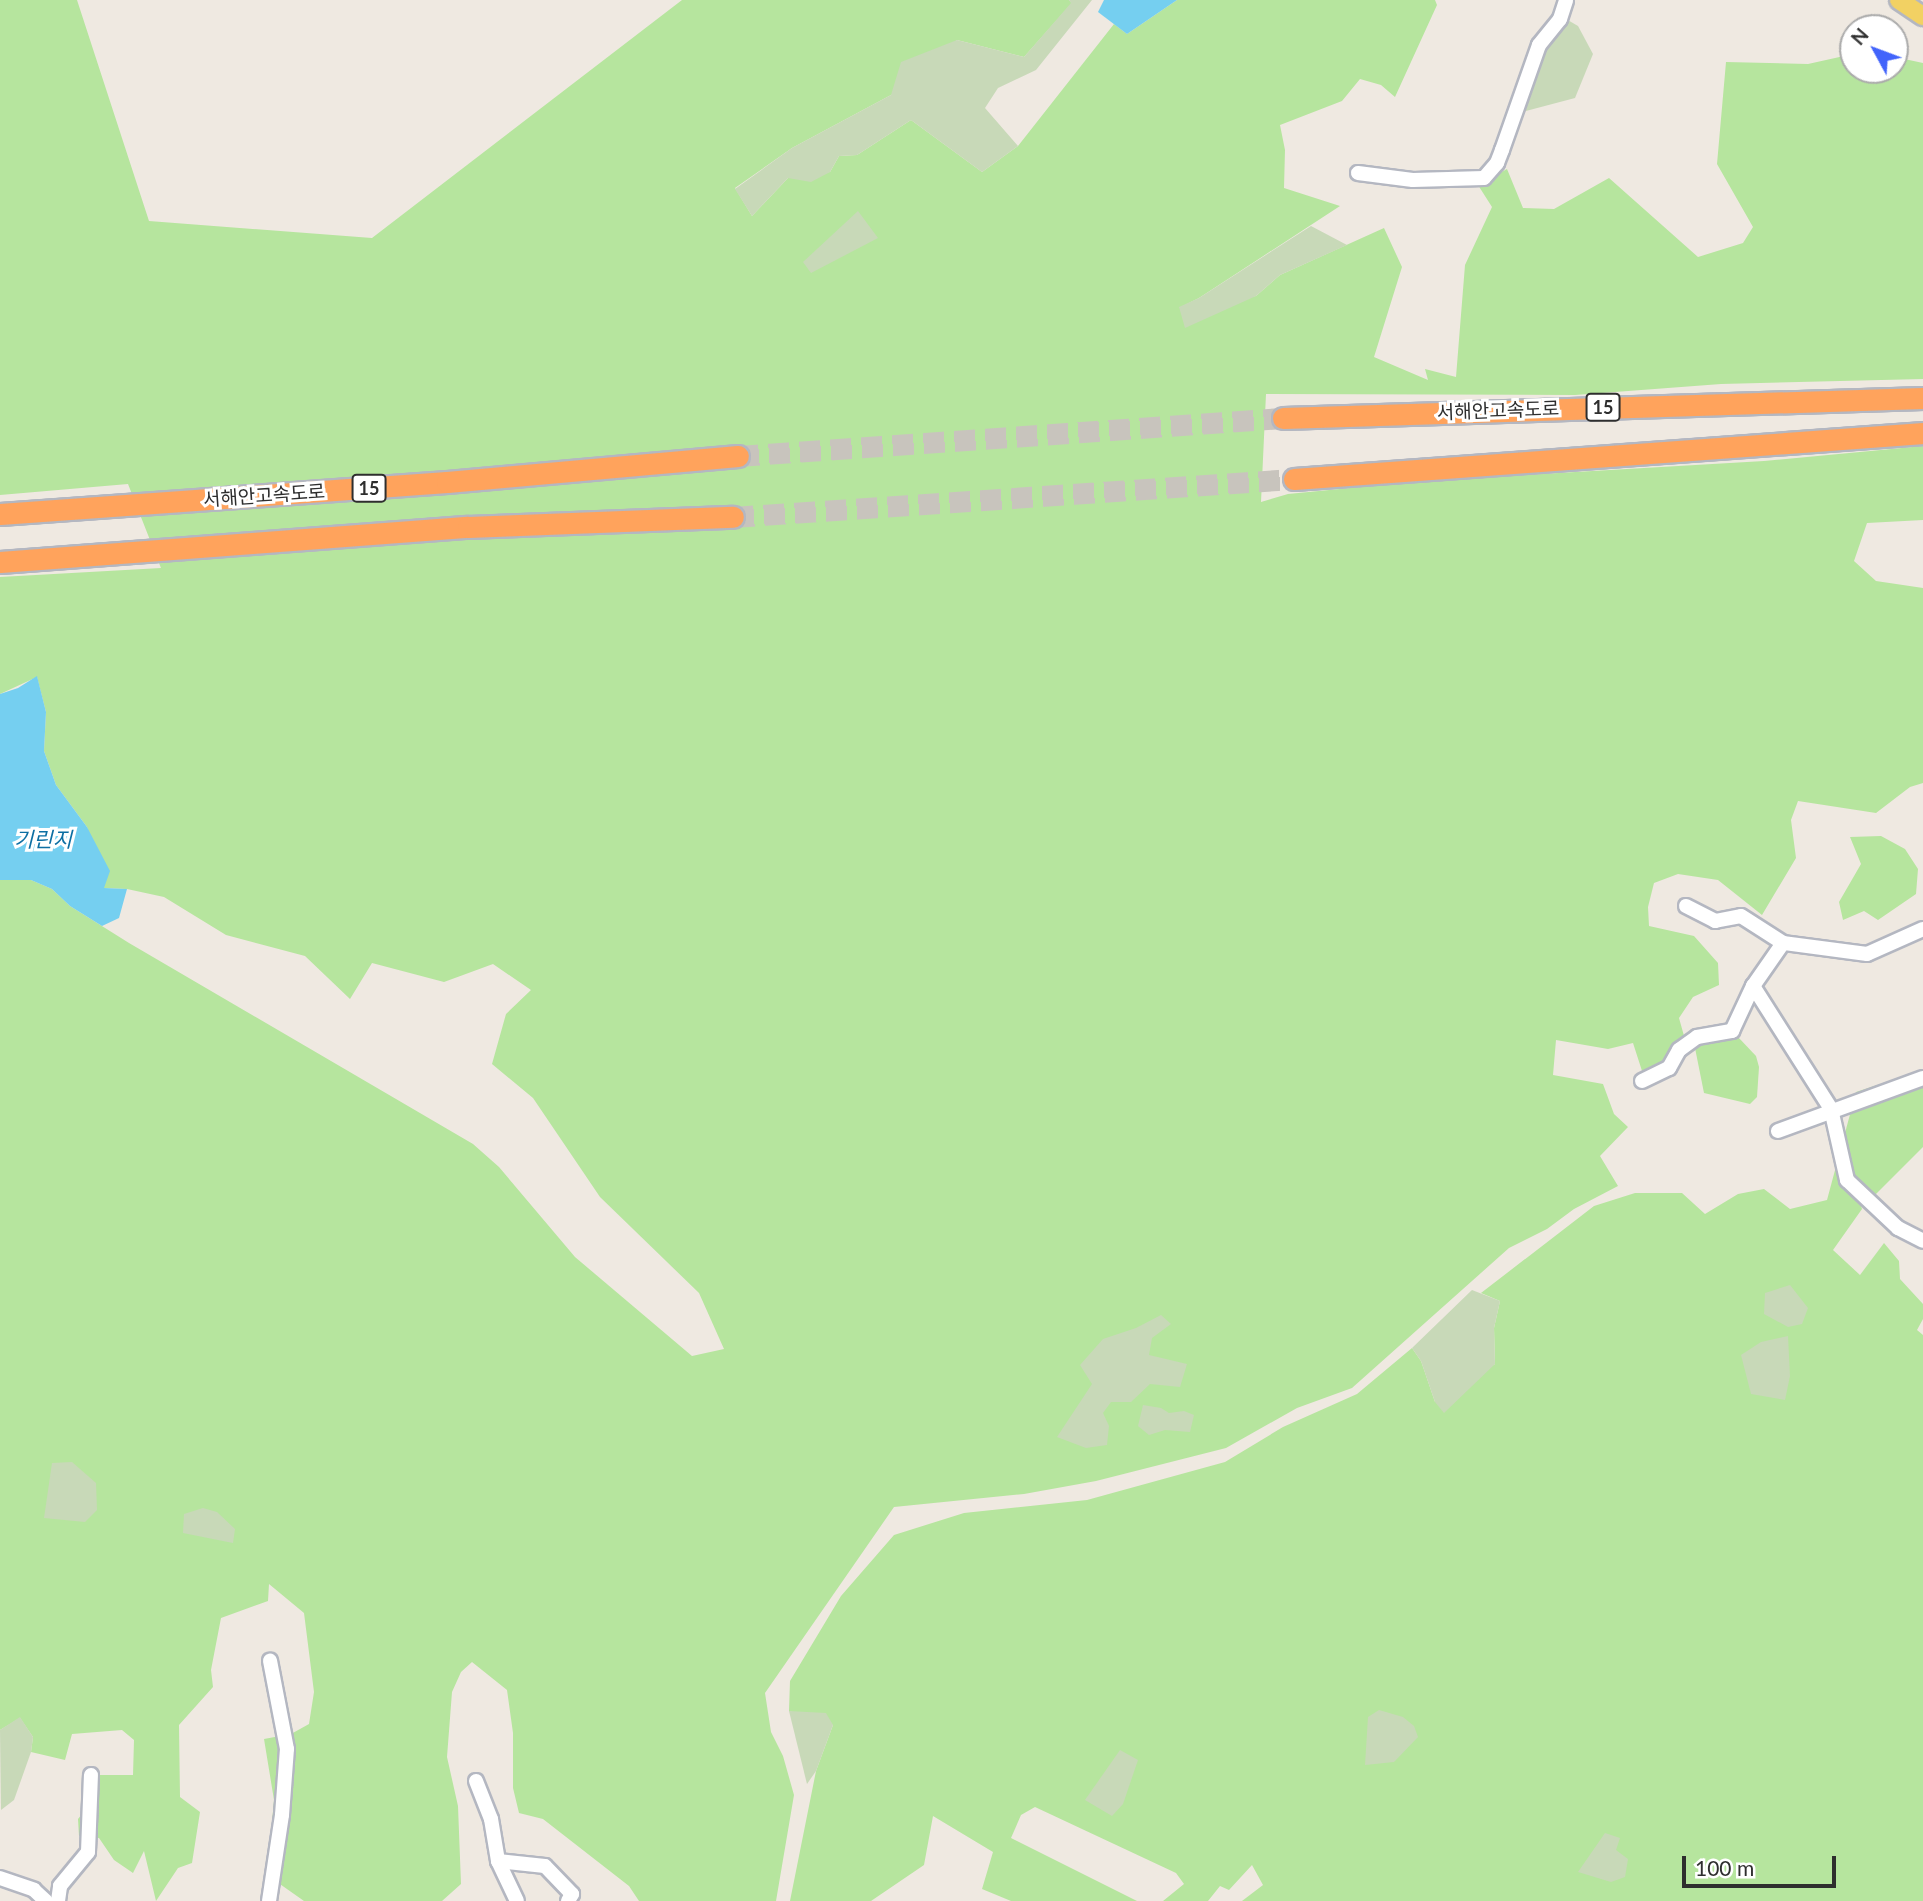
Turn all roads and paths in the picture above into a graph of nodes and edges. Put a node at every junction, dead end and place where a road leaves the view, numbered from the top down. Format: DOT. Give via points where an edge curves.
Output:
graph roads {
  1 [pos="1566,0"];
  2 [pos="1899,0"];
  3 [pos="1923,16"];
  4 [pos="1358,173"];
  5 [pos="1923,398"];
  6 [pos="1283,418"];
  7 [pos="1923,433"];
  8 [pos="738,456"];
  9 [pos="1294,479"];
  10 [pos="0,514"];
  11 [pos="733,517"];
  12 [pos="0,562"];
  13 [pos="1686,906"];
  14 [pos="1923,929"];
  15 [pos="1783,943"];
  16 [pos="1753,986"];
  17 [pos="1923,1078"];
  18 [pos="1642,1081"];
  19 [pos="1831,1109"];
  20 [pos="1778,1131"];
  21 [pos="1923,1241"];
  22 [pos="270,1661"];
  23 [pos="91,1775"];
  24 [pos="476,1781"];
  25 [pos="498,1861"];
  26 [pos="0,1878"];
  27 [pos="33,1896"];
  28 [pos="46,1901"];
  29 [pos="58,1901"];
  30 [pos="269,1901"];
  31 [pos="517,1901"];
  32 [pos="568,1901"];
  1 -- 4 [label="street" via="1560,19 1539,45 1500,157 1484,178 1413,180"];
  2 -- 3 [label="main road"];
  5 -- 6 [label="highway, 서해안고속도로 / 15"];
  7 -- 9 [label="highway"];
  8 -- 10 [label="highway, 서해안고속도로 / 15"];
  11 -- 12 [label="highway" via="468,527"];
  13 -- 15 [label="street" via="1716,920 1741,916"];
  14 -- 15 [label="street" via="1867,954"];
  15 -- 16 [label="street"];
  16 -- 18 [label="street" via="1731,1031 1697,1037 1679,1050 1669,1068"];
  16 -- 19 [label="street"];
  17 -- 19 [label="street"];
  19 -- 20 [label="street"];
  19 -- 21 [label="street" via="1847,1180 1898,1228"];
  22 -- 30 [label="street" via="286,1749"];
  23 -- 29 [label="street" via="88,1852 60,1886"];
  24 -- 25 [label="street" via="491,1819"];
  25 -- 31 [label="street"];
  25 -- 32 [label="street" via="545,1866 572,1894"];
  26 -- 27 [label="street"];
  27 -- 28 [label="street"];
}
